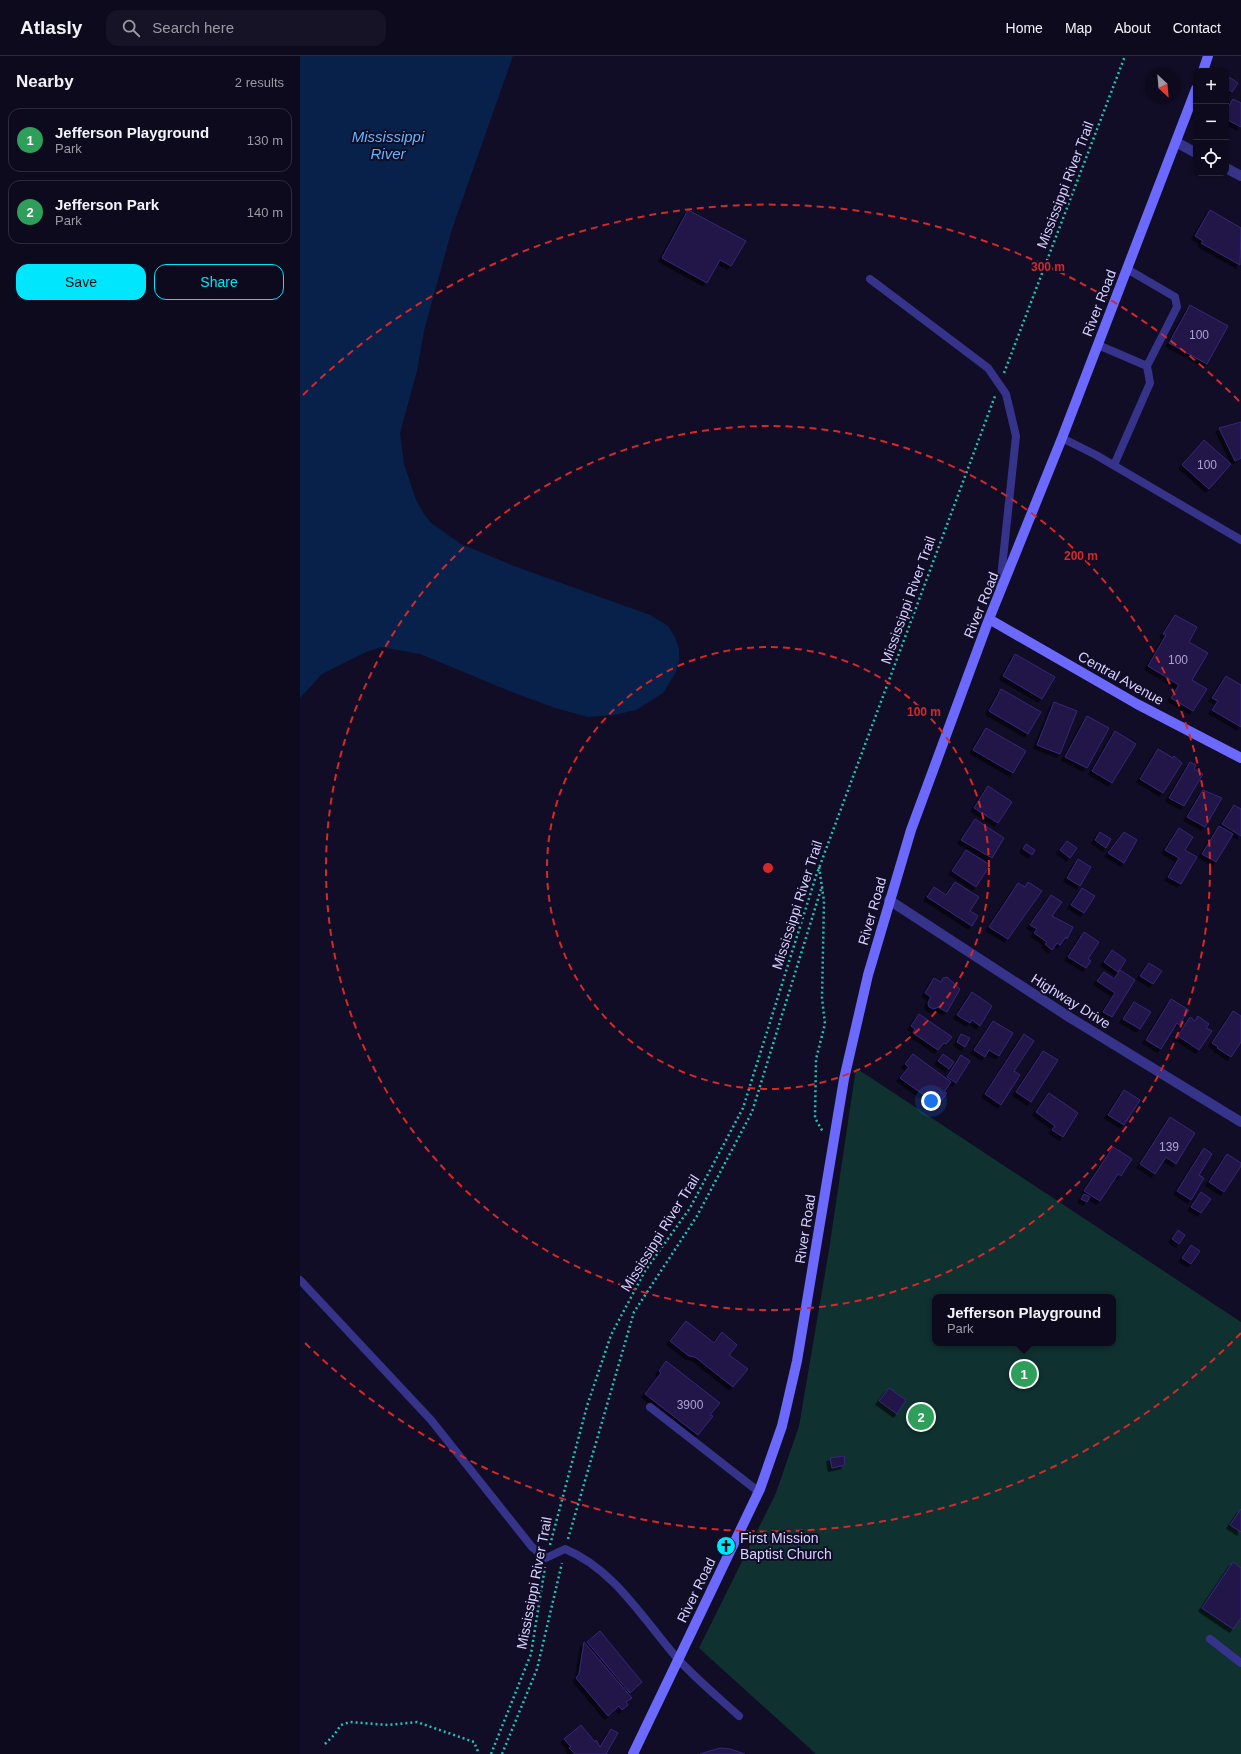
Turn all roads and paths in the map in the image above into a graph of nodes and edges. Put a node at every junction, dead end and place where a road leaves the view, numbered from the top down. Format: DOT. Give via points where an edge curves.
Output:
graph roads {
  1 [pos="1125,56"];
  2 [pos="1208,56"];
  3 [pos="1204,68"];
  4 [pos="1193,97"];
  5 [pos="1176,142"];
  6 [pos="1193,151"];
  7 [pos="1229,170"];
  8 [pos="1241,176"];
  9 [pos="1127,269"];
  10 [pos="870,279"];
  11 [pos="1098,345"];
  12 [pos="1147,366"];
  13 [pos="999,384"];
  14 [pos="1062,438"];
  15 [pos="1114,465"];
  16 [pos="1241,540"];
  17 [pos="998,598"];
  18 [pos="989,619"];
  19 [pos="1241,758"];
  20 [pos="819,867"];
  21 [pos="822,886"];
  22 [pos="889,900"];
  23 [pos="1241,1122"];
  24 [pos="832,1149"];
  25 [pos="300,1280"];
  26 [pos="650,1406"];
  27 [pos="758,1492"];
  28 [pos="565,1549"];
  29 [pos="546,1558"];
  30 [pos="1210,1639"];
  31 [pos="678,1659"];
  32 [pos="1241,1663"];
  33 [pos="739,1716"];
  34 [pos="325,1744"];
  35 [pos="479,1754"];
  36 [pos="491,1754"];
  37 [pos="502,1754"];
  38 [pos="633,1754"];
  1 -- 13 [label="path, Mississippi River Trail"];
  2 -- 3 [label="main road"];
  4 -- 5 [label="main road, River Road"];
  5 -- 6 [label="street"];
  5 -- 9 [label="main road, River Road"];
  7 -- 8 [label="street"];
  9 -- 11 [label="main road, River Road"];
  9 -- 12 [label="lane" via="1175,297 1176,307"];
  10 -- 13 [label="lane" via="988,368"];
  11 -- 12 [label="lane"];
  11 -- 14 [label="main road, River Road"];
  12 -- 15 [label="lane" via="1150,384"];
  13 -- 17 [label="lane" via="1006,394 1016,436"];
  13 -- 20 [label="path, Mississippi River Trail"];
  14 -- 15 [label="lane"];
  14 -- 17 [label="main road, River Road"];
  15 -- 16 [label="lane"];
  17 -- 18 [label="main road, River Road"];
  18 -- 19 [label="main road, Central Avenue" via="1137,704"];
  18 -- 22 [label="main road, River Road" via="911,830"];
  20 -- 21 [label="path"];
  20 -- 29 [label="path, Mississippi River Trail" via="742,1108 690,1208 645,1271 611,1335 587,1406"];
  21 -- 24 [label="path" via="822,998 825,1024 816,1059 815,1118"];
  21 -- 28 [label="path" via="752,1112 697,1216 634,1312"];
  22 -- 23 [label="street, Highway Drive" via="1069,1017"];
  22 -- 24 [label="main road, River Road" via="859,1012"];
  24 -- 27 [label="main road, River Road" via="797,1361 782,1426"];
  25 -- 29 [label="lane" via="431,1420 532,1547"];
  26 -- 27 [label="lane"];
  27 -- 31 [label="main road, River Road"];
  28 -- 29 [label="lane"];
  28 -- 31 [label="lane" via="580,1555 603,1571"];
  28 -- 37 [label="path" via="537,1669"];
  29 -- 36 [label="path, Mississippi River Trail" via="531,1654"];
  30 -- 32 [label="lane"];
  31 -- 33 [label="lane"];
  31 -- 38 [label="main road, River Road"];
  34 -- 35 [label="path" via="341,1725 350,1722 388,1725 417,1722 474,1742"];
}
